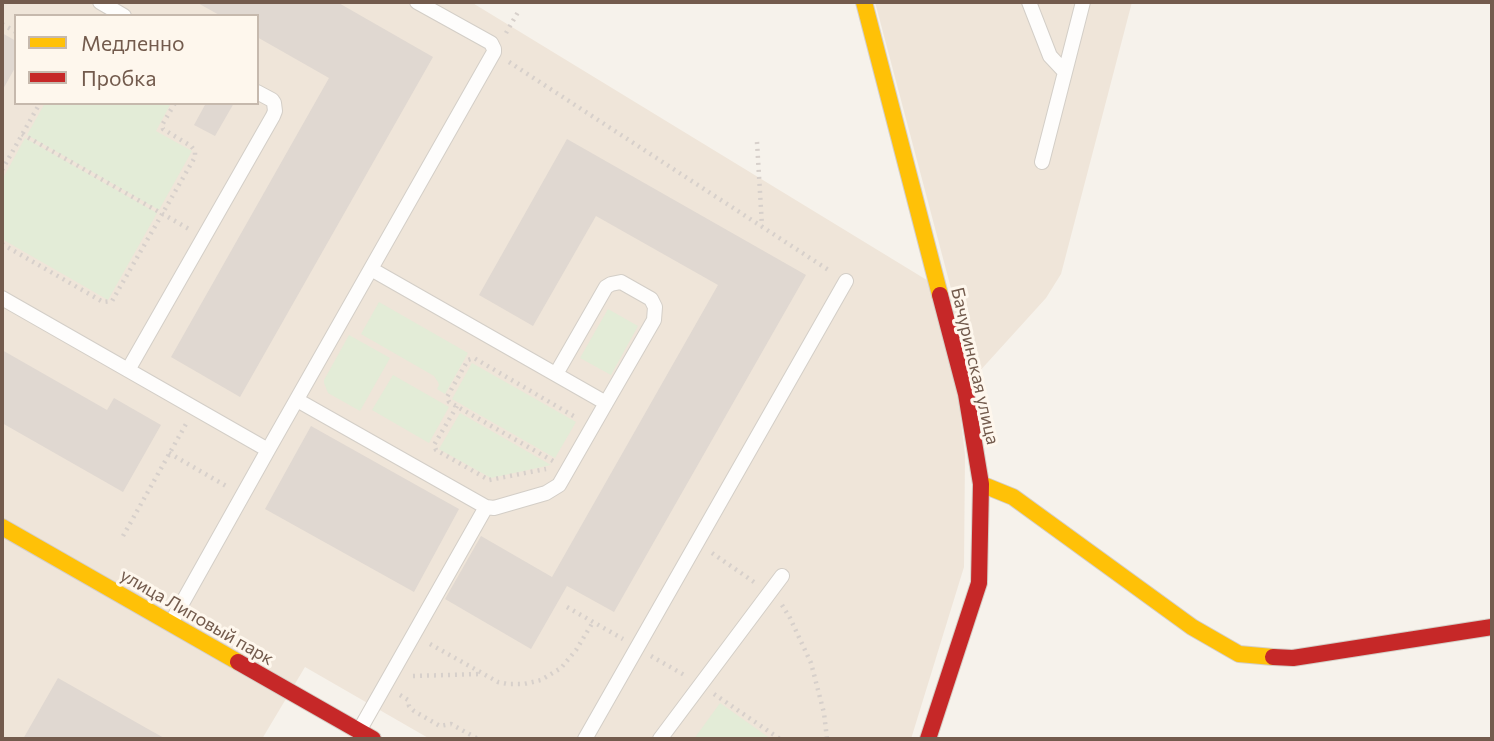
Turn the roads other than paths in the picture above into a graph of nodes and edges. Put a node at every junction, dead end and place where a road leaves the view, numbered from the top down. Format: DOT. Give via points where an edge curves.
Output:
graph roads {
  1 [pos="100,2"];
  2 [pos="418,2"];
  3 [pos="864,2"];
  4 [pos="1029,2"];
  5 [pos="1083,2"];
  6 [pos="121,14"];
  7 [pos="1065,72"];
  8 [pos="259,93"];
  9 [pos="1042,162"];
  10 [pos="371,269"];
  11 [pos="846,281"];
  12 [pos="2,298"];
  13 [pos="128,370"];
  14 [pos="556,374"];
  15 [pos="297,400"];
  16 [pos="606,403"];
  17 [pos="268,450"];
  18 [pos="981,484"];
  19 [pos="486,507"];
  20 [pos="2,527"];
  21 [pos="782,576"];
  22 [pos="170,624"];
  23 [pos="1492,627"];
  24 [pos="366,735"];
  25 [pos="585,739"];
  26 [pos="660,739"];
  27 [pos="928,739"];
  1 -- 6 [label="lane"];
  2 -- 10 [label="lane" via="491,43 494,52"];
  3 -- 18 [label="street, Бачуринская улица" via="965,394"];
  4 -- 7 [label="lane" via="1045,46"];
  5 -- 7 [label="lane"];
  7 -- 9 [label="lane"];
  8 -- 13 [label="lane" via="272,100 275,111"];
  10 -- 14 [label="lane"];
  10 -- 15 [label="lane"];
  11 -- 25 [label="lane"];
  12 -- 13 [label="lane"];
  13 -- 17 [label="lane"];
  14 -- 16 [label="lane"];
  14 -- 16 [label="lane" via="606,287 621,282 641,293 653,303 654,320"];
  15 -- 17 [label="lane"];
  15 -- 19 [label="lane"];
  16 -- 19 [label="lane" via="559,485 546,494 501,508"];
  17 -- 22 [label="lane"];
  18 -- 23 [label="street" via="1013,497 1192,627 1239,654 1293,658"];
  18 -- 27 [label="street, Бачуринская улица" via="979,583"];
  19 -- 24 [label="lane" via="387,681"];
  20 -- 22 [label="street, улица Липовый парк"];
  21 -- 26 [label="lane"];
  22 -- 24 [label="street, улица Липовый парк"];
}
